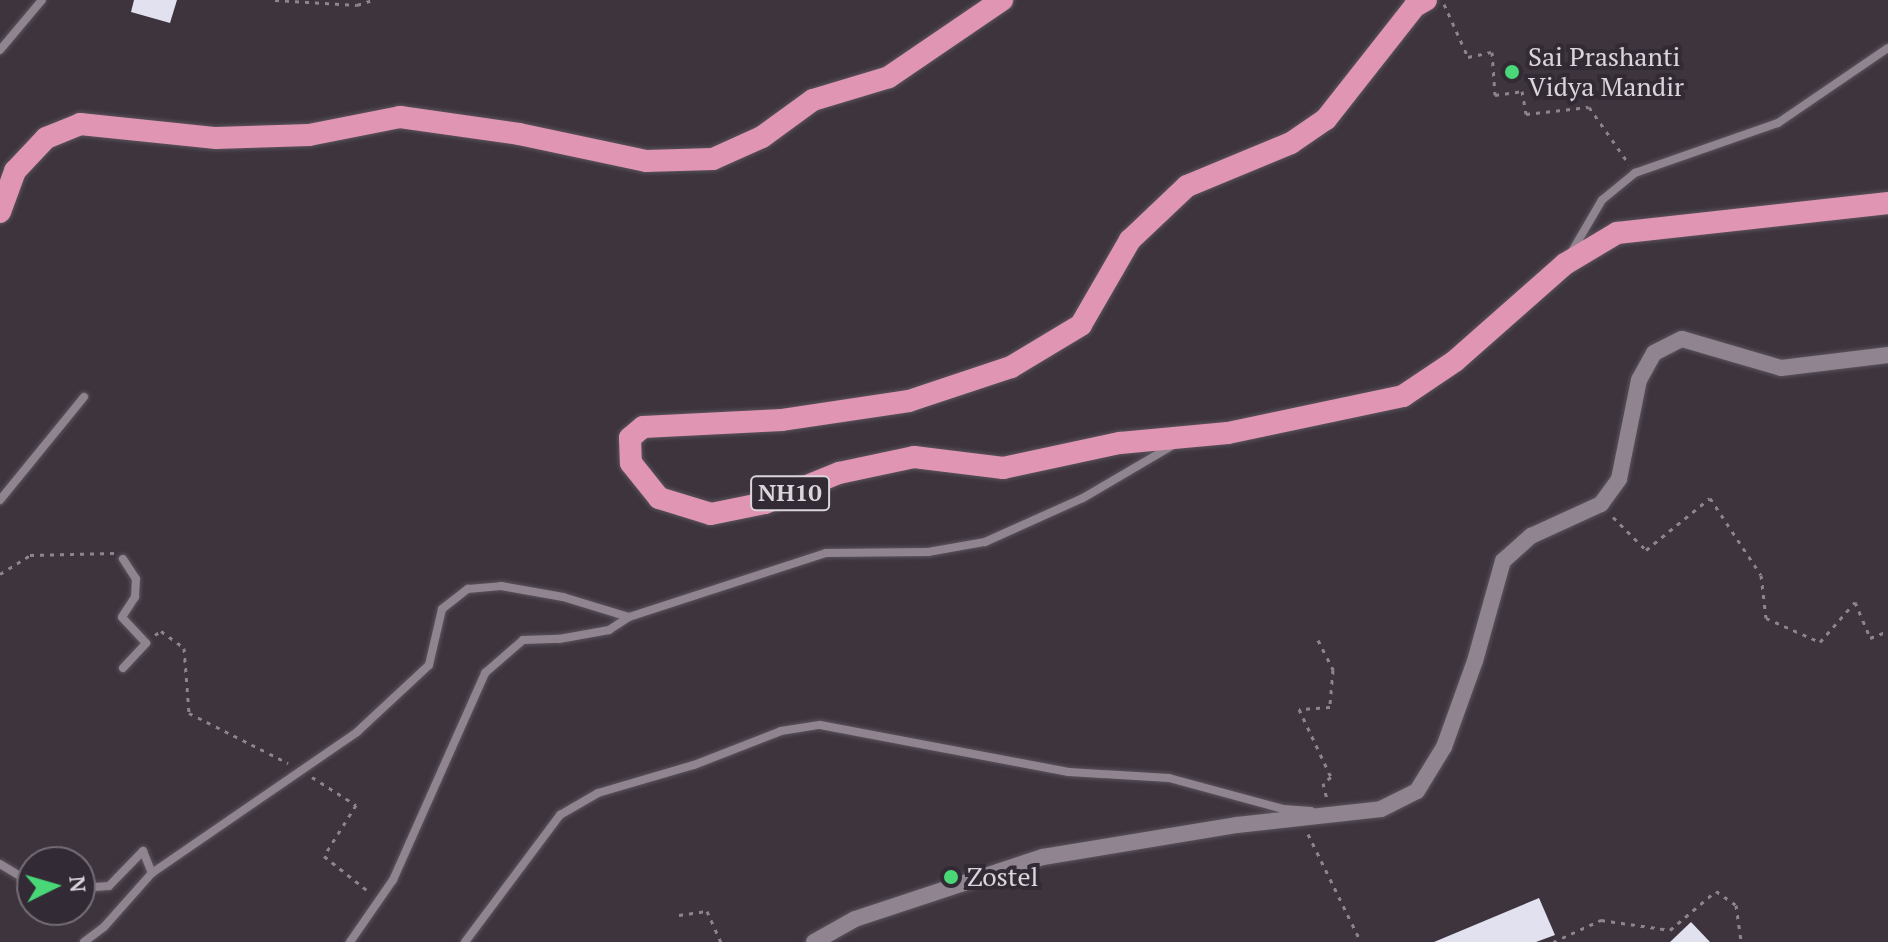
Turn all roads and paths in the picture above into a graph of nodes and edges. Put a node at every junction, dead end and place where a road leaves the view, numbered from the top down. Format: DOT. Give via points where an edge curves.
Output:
graph roads {
  1 [pos="42,0"];
  2 [pos="275,0"];
  3 [pos="372,0"];
  4 [pos="1002,0"];
  5 [pos="1426,0"];
  6 [pos="1442,0"];
  7 [pos="1888,48"];
  8 [pos="0,50"];
  9 [pos="1635,173"];
  10 [pos="1888,203"];
  11 [pos="0,212"];
  12 [pos="1565,264"];
  13 [pos="1888,355"];
  14 [pos="84,397"];
  15 [pos="1187,437"];
  16 [pos="0,500"];
  17 [pos="1601,504"];
  18 [pos="123,559"];
  19 [pos="0,574"];
  20 [pos="629,617"];
  21 [pos="1888,631"];
  22 [pos="1318,640"];
  23 [pos="146,643"];
  24 [pos="123,668"];
  25 [pos="302,770"];
  26 [pos="1356,814"];
  27 [pos="1300,819"];
  28 [pos="152,873"];
  29 [pos="96,887"];
  30 [pos="379,900"];
  31 [pos="679,915"];
  32 [pos="84,942"];
  33 [pos="350,942"];
  34 [pos="465,942"];
  35 [pos="721,942"];
  36 [pos="814,942"];
  37 [pos="1361,942"];
  38 [pos="1553,942"];
  39 [pos="1741,942"];
  1 -- 8 [label="street"];
  2 -- 3 [label="path" via="357,5"];
  4 -- 11 [label="highway" via="889,77 813,100 762,137 713,159 646,161 519,134 400,117 309,135 216,138 80,124 46,138 15,171"];
  5 -- 15 [label="highway, NH10" via="1415,6 1326,119 1291,143 1187,186 1130,240 1081,325 1011,367 909,401 782,420 643,427 630,438 628,456 659,498 711,514 765,503 839,473 914,457 1003,468 1120,443"];
  6 -- 9 [label="path" via="1468,57 1492,52 1495,95 1522,91 1526,114 1589,107"];
  7 -- 9 [label="street" via="1778,123"];
  9 -- 12 [label="street" via="1602,200"];
  10 -- 12 [label="highway, NH10" via="1617,233"];
  12 -- 15 [label="highway, NH10" via="1455,361 1403,396"];
  13 -- 17 [label="main road" via="1781,368 1682,339 1654,353 1639,380 1619,479"];
  14 -- 16 [label="street"];
  15 -- 20 [label="street" via="1083,498 985,542 928,552 826,553"];
  17 -- 21 [label="path" via="1646,550 1710,498 1761,575 1766,618 1820,642 1855,602 1870,638"];
  17 -- 26 [label="main road" via="1531,536 1503,561 1444,747 1417,791 1381,809"];
  18 -- 19 [label="path" via="117,553 30,555"];
  18 -- 23 [label="street" via="136,579 135,597 122,617"];
  20 -- 25 [label="street" via="517,588 468,589 442,609 429,665 357,732"];
  20 -- 30 [label="street" via="609,630 523,640 485,673 429,805"];
  22 -- 26 [label="path" via="1333,670 1330,707 1299,709 1331,777 1323,783 1325,798"];
  23 -- 24 [label="street"];
  23 -- 25 [label="path" via="161,631 184,648 189,713"];
  25 -- 28 [label="street"];
  25 -- 30 [label="path" via="356,805 324,856"];
  26 -- 27 [label="main road"];
  26 -- 34 [label="street" via="1283,809 1169,778 1069,772 820,725 781,731 694,765 598,793 560,815"];
  27 -- 36 [label="main road" via="1043,857 855,919"];
  27 -- 37 [label="path"];
  28 -- 29 [label="street" via="143,851 109,886"];
  28 -- 32 [label="street"];
  30 -- 33 [label="street"];
  31 -- 35 [label="path" via="707,911"];
  38 -- 39 [label="path" via="1601,920 1670,930 1716,891 1736,905"];
}
